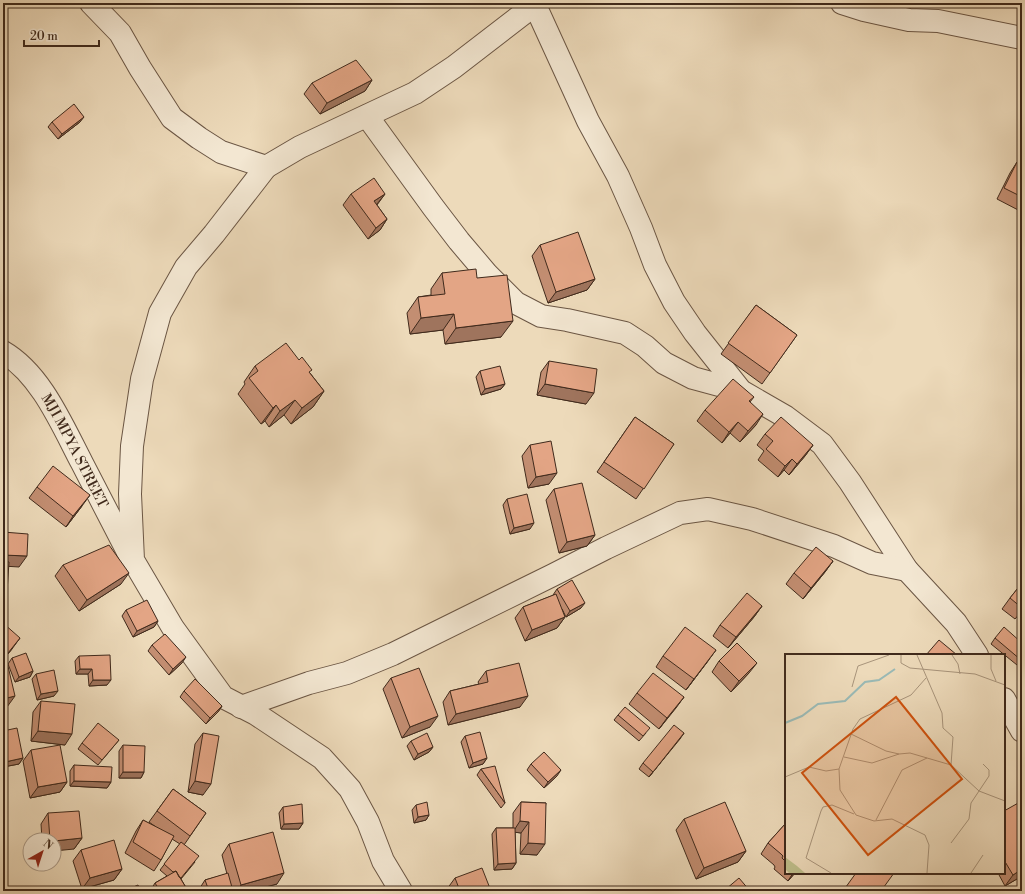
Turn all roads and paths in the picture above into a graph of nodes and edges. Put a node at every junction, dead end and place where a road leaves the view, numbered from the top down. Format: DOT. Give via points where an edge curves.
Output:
graph roads {
  1 [pos="91,3"];
  2 [pos="842,3"];
  3 [pos="536,4"];
  4 [pos="1022,38"];
  5 [pos="367,116"];
  6 [pos="266,167"];
  7 [pos="3,352"];
  8 [pos="742,391"];
  9 [pos="133,560"];
  10 [pos="907,570"];
  11 [pos="976,654"];
  12 [pos="1005,701"];
  13 [pos="241,707"];
  14 [pos="1022,731"];
  15 [pos="401,891"];
  1 -- 6 [label="street" via="120,33 172,118 221,152"];
  2 -- 4 [label="street" via="909,20 938,22"];
  3 -- 5 [label="street" via="454,67 415,93"];
  3 -- 8 [label="street" via="588,121 618,176 655,265 674,302 695,333"];
  5 -- 6 [label="street" via="300,147"];
  5 -- 8 [label="street" via="459,241 516,303 541,316 625,334 645,346 664,363 693,378"];
  6 -- 9 [label="street" via="186,267 160,313 142,379 132,446 130,494"];
  7 -- 9 [label="street, MJI MPYA STREET" via="26,371 43,392"];
  8 -- 10 [label="street" via="786,417 822,444"];
  9 -- 13 [label="street, MJI MPYA STREET" via="173,628 222,697"];
  10 -- 11 [label="street" via="956,623"];
  10 -- 13 [label="street" via="872,563 834,546 752,519 708,509 680,512 393,654 347,674 309,683"];
  12 -- 14 [label="street"];
  13 -- 15 [label="street, MJI MPYA STREET" via="256,714 322,758 350,789 368,822 383,861"];
}
